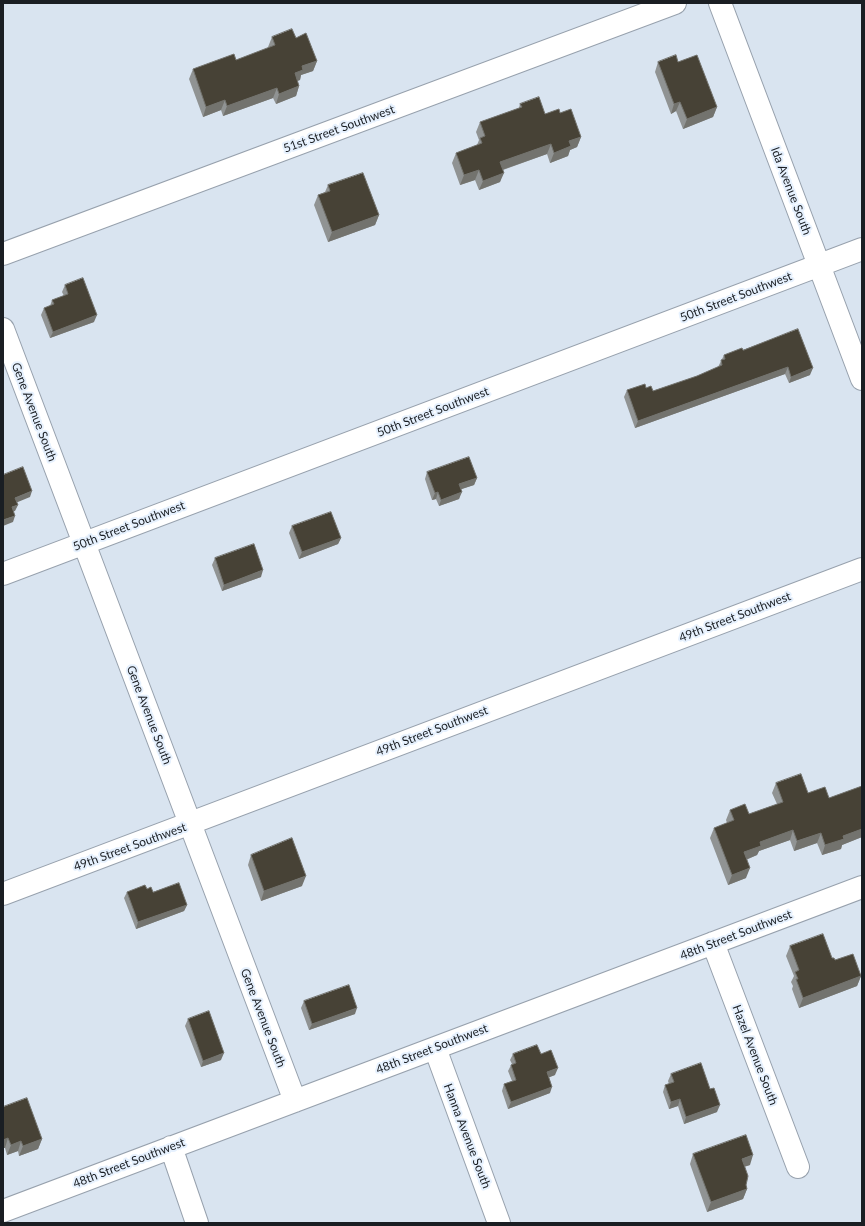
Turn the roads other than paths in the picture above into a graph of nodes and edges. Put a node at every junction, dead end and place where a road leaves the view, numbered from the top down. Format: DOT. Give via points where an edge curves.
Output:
graph roads {
  1 [pos="675,3"];
  2 [pos="720,3"];
  3 [pos="862,249"];
  4 [pos="3,254"];
  5 [pos="819,266"];
  6 [pos="3,329"];
  7 [pos="862,379"];
  8 [pos="84,544"];
  9 [pos="862,569"];
  10 [pos="3,574"];
  11 [pos="190,824"];
  12 [pos="862,887"];
  13 [pos="3,894"];
  14 [pos="713,943"];
  15 [pos="435,1048"];
  16 [pos="295,1100"];
  17 [pos="171,1147"];
  18 [pos="798,1168"];
  19 [pos="3,1211"];
  20 [pos="197,1223"];
  21 [pos="499,1223"];
  1 -- 4 [label="street, 51st Street Southwest"];
  2 -- 5 [label="street, Ida Avenue South"];
  3 -- 5 [label="street, 50th Street Southwest"];
  5 -- 7 [label="street, Ida Avenue South"];
  5 -- 8 [label="street, 50th Street Southwest"];
  6 -- 8 [label="street, Gene Avenue South"];
  8 -- 10 [label="street, 50th Street Southwest"];
  8 -- 11 [label="street, Gene Avenue South"];
  9 -- 11 [label="street, 49th Street Southwest"];
  11 -- 13 [label="street, 49th Street Southwest"];
  11 -- 16 [label="street, Gene Avenue South"];
  12 -- 14 [label="street, 48th Street Southwest"];
  14 -- 15 [label="street, 48th Street Southwest"];
  14 -- 18 [label="street, Hazel Avenue South"];
  15 -- 16 [label="street, 48th Street Southwest"];
  15 -- 21 [label="street, Hanna Avenue South"];
  16 -- 17 [label="street, 48th Street Southwest"];
  17 -- 19 [label="street, 48th Street Southwest"];
  17 -- 20 [label="street"];
}
